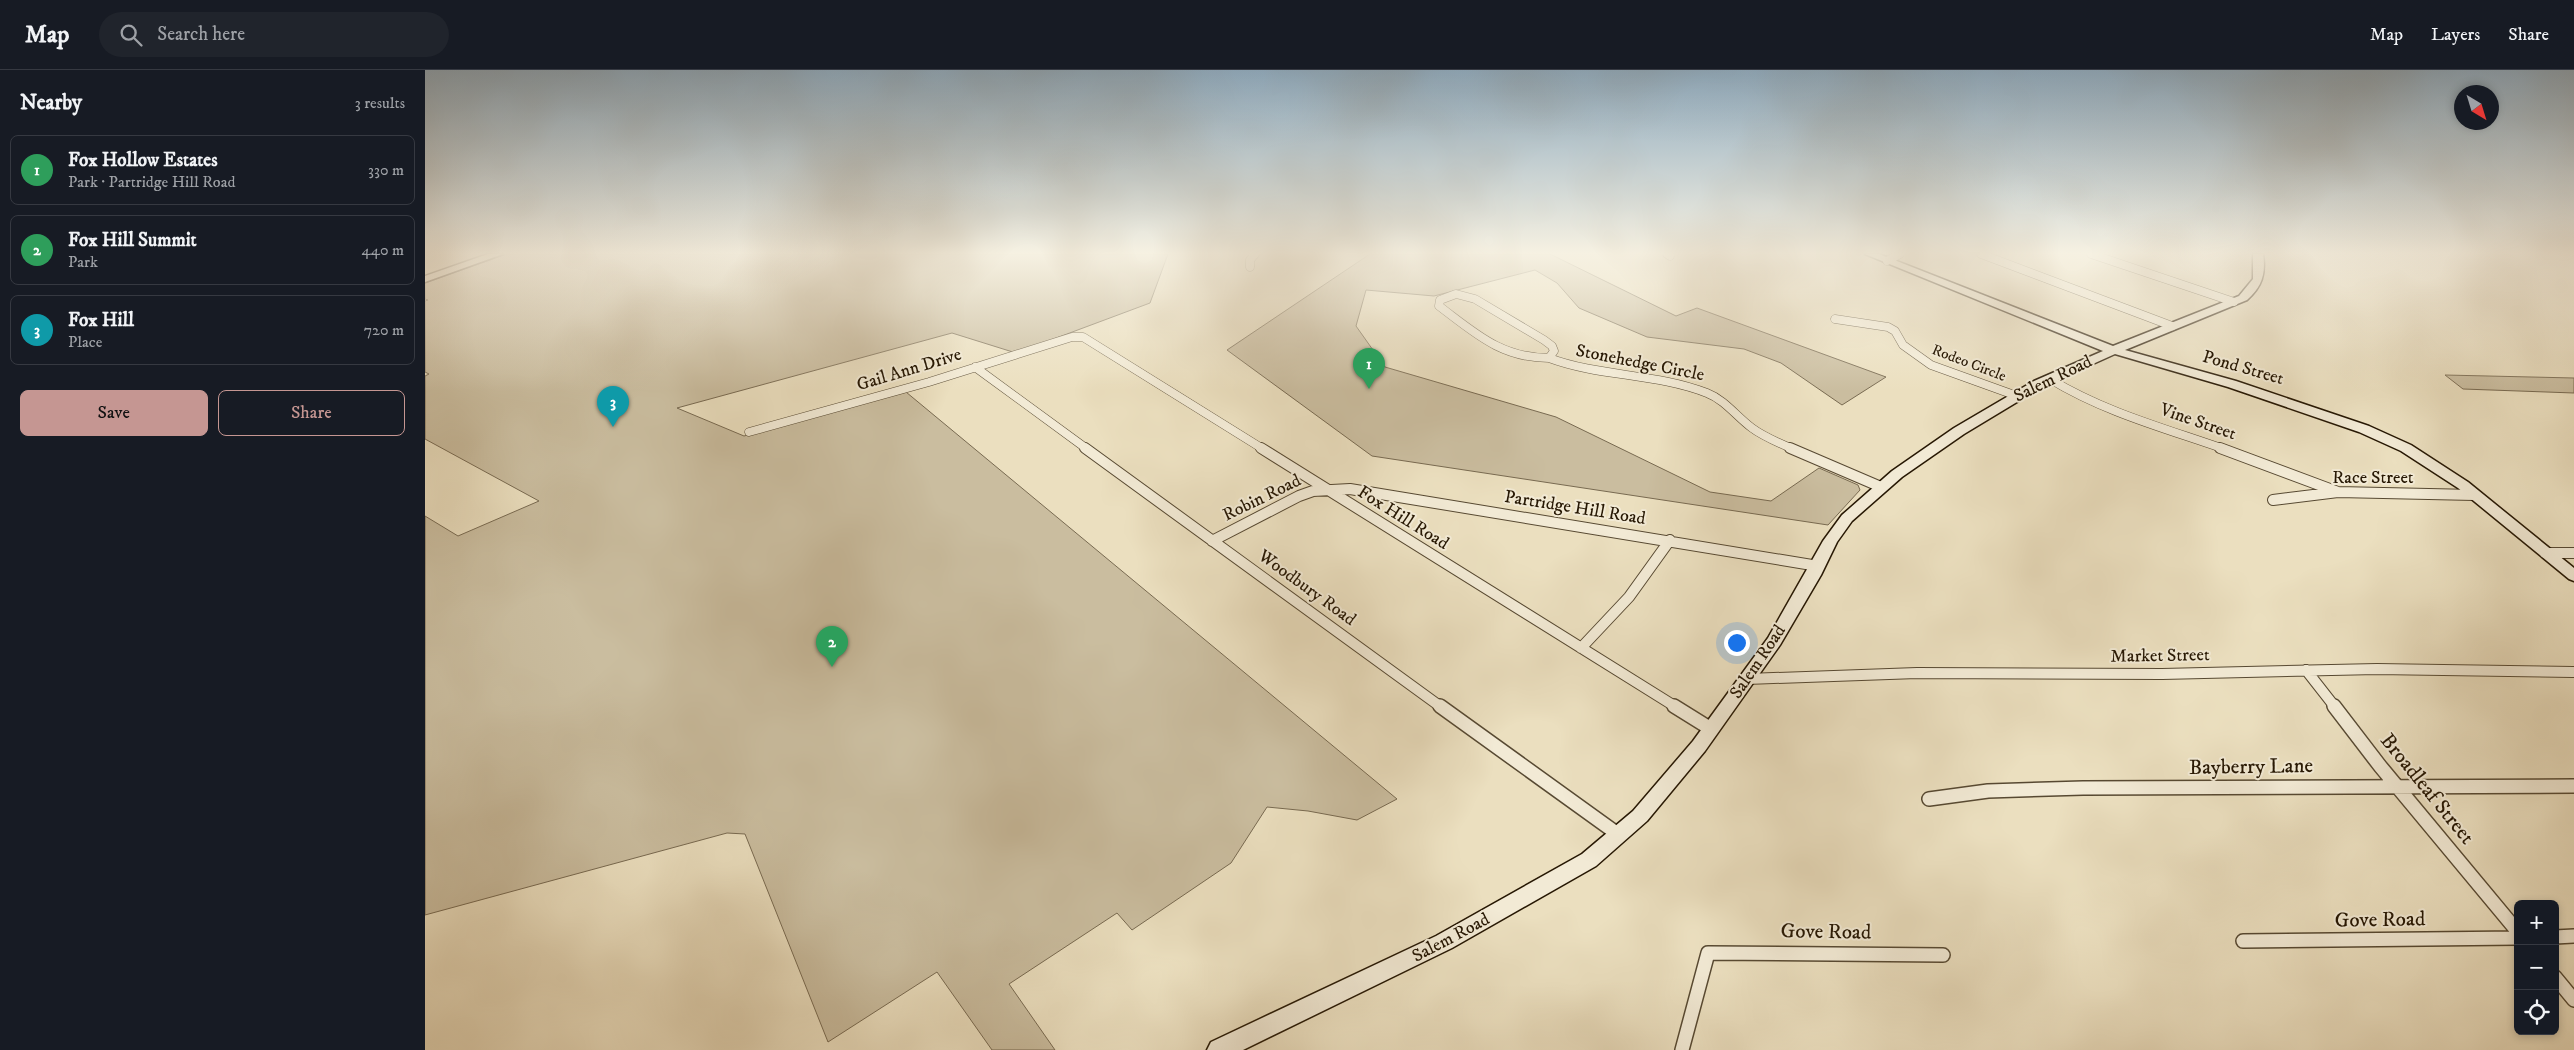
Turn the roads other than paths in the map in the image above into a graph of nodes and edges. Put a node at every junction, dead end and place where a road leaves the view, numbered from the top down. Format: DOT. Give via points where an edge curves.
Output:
graph roads {
  1 [pos="1441,300"];
  2 [pos="1476,300"];
  3 [pos="1982,300"];
  4 [pos="2102,300"];
  5 [pos="2227,300"];
  6 [pos="2238,300"];
  7 [pos="2234,302"];
  8 [pos="1835,319"];
  9 [pos="2172,326"];
  10 [pos="1077,336"];
  11 [pos="2114,350"];
  12 [pos="1549,358"];
  13 [pos="975,367"];
  14 [pos="2050,379"];
  15 [pos="2017,396"];
  16 [pos="749,432"];
  17 [pos="1881,487"];
  18 [pos="1327,489"];
  19 [pos="2338,492"];
  20 [pos="2474,495"];
  21 [pos="2273,500"];
  22 [pos="1670,540"];
  23 [pos="1212,541"];
  24 [pos="2545,553"];
  25 [pos="2574,553"];
  26 [pos="1818,566"];
  27 [pos="2574,576"];
  28 [pos="1581,648"];
  29 [pos="2306,670"];
  30 [pos="2573,672"];
  31 [pos="1747,679"];
  32 [pos="1711,729"];
  33 [pos="2397,786"];
  34 [pos="2574,786"];
  35 [pos="1929,799"];
  36 [pos="1619,835"];
  37 [pos="2514,927"];
  38 [pos="2574,936"];
  39 [pos="2559,937"];
  40 [pos="2514,938"];
  41 [pos="2243,941"];
  42 [pos="1943,955"];
  43 [pos="2559,982"];
  44 [pos="2574,1000"];
  45 [pos="1219,1050"];
  46 [pos="1682,1050"];
  1 -- 12 [label="street, Stonehedge Circle" via="1439,306 1473,332 1517,356"];
  2 -- 12 [label="street, Stonehedge Circle" via="1552,346 1554,351"];
  3 -- 11 [label="main road, Pond Street"];
  4 -- 9 [label="street"];
  5 -- 7 [label="street"];
  6 -- 7 [label="main road, Salem Road"];
  7 -- 9 [label="main road, Salem Road"];
  8 -- 15 [label="street, Rodeo Circle" via="1888,328 1931,365"];
  9 -- 11 [label="main road, Salem Road"];
  10 -- 13 [label="street, Gail Ann Drive"];
  10 -- 18 [label="street, Fox Hill Road"];
  11 -- 14 [label="main road, Salem Road"];
  11 -- 20 [label="main road, Pond Street" via="2276,398 2364,429 2406,448"];
  12 -- 17 [label="street, Stonehedge Circle" via="1590,372 1665,382 1705,392 1725,403 1752,429"];
  13 -- 16 [label="street, Gail Ann Drive"];
  13 -- 23 [label="street, Woodbury Road"];
  14 -- 15 [label="main road, Salem Road"];
  14 -- 19 [label="street, Vine Street" via="2089,402"];
  15 -- 17 [label="main road, Salem Road" via="1920,457"];
  17 -- 26 [label="main road, Salem Road" via="1847,518 1830,541"];
  18 -- 22 [label="street, Partridge Hill Road" via="1350,489"];
  18 -- 23 [label="street, Robin Road" via="1313,490 1275,506"];
  18 -- 28 [label="street, Fox Hill Road"];
  19 -- 20 [label="street, Race Street"];
  19 -- 21 [label="street, Race Street"];
  20 -- 24 [label="main road, Pond Street"];
  22 -- 26 [label="street, Partridge Hill Road"];
  22 -- 28 [label="street" via="1639,585"];
  23 -- 36 [label="street, Woodbury Road"];
  24 -- 25 [label="street"];
  24 -- 27 [label="main road, Pond Street"];
  26 -- 31 [label="main road, Salem Road" via="1774,641"];
  28 -- 32 [label="street, Fox Hill Road"];
  29 -- 30 [label="street, Market Street" via="2377,668"];
  29 -- 31 [label="street, Market Street" via="2162,674 1917,673"];
  29 -- 33 [label="street, Broadleaf Street"];
  31 -- 32 [label="main road, Salem Road"];
  32 -- 36 [label="main road, Salem Road" via="1640,816"];
  33 -- 34 [label="street, Bayberry Lane"];
  33 -- 35 [label="street, Bayberry Lane" via="1988,791"];
  33 -- 37 [label="street, Broadleaf Street"];
  36 -- 45 [label="main road, Salem Road" via="1589,860 1452,938"];
  38 -- 39 [label="street"];
  40 -- 41 [label="street, Gove Road"];
  42 -- 46 [label="street, Gove Road" via="1708,953"];
  43 -- 44 [label="street"];
}
